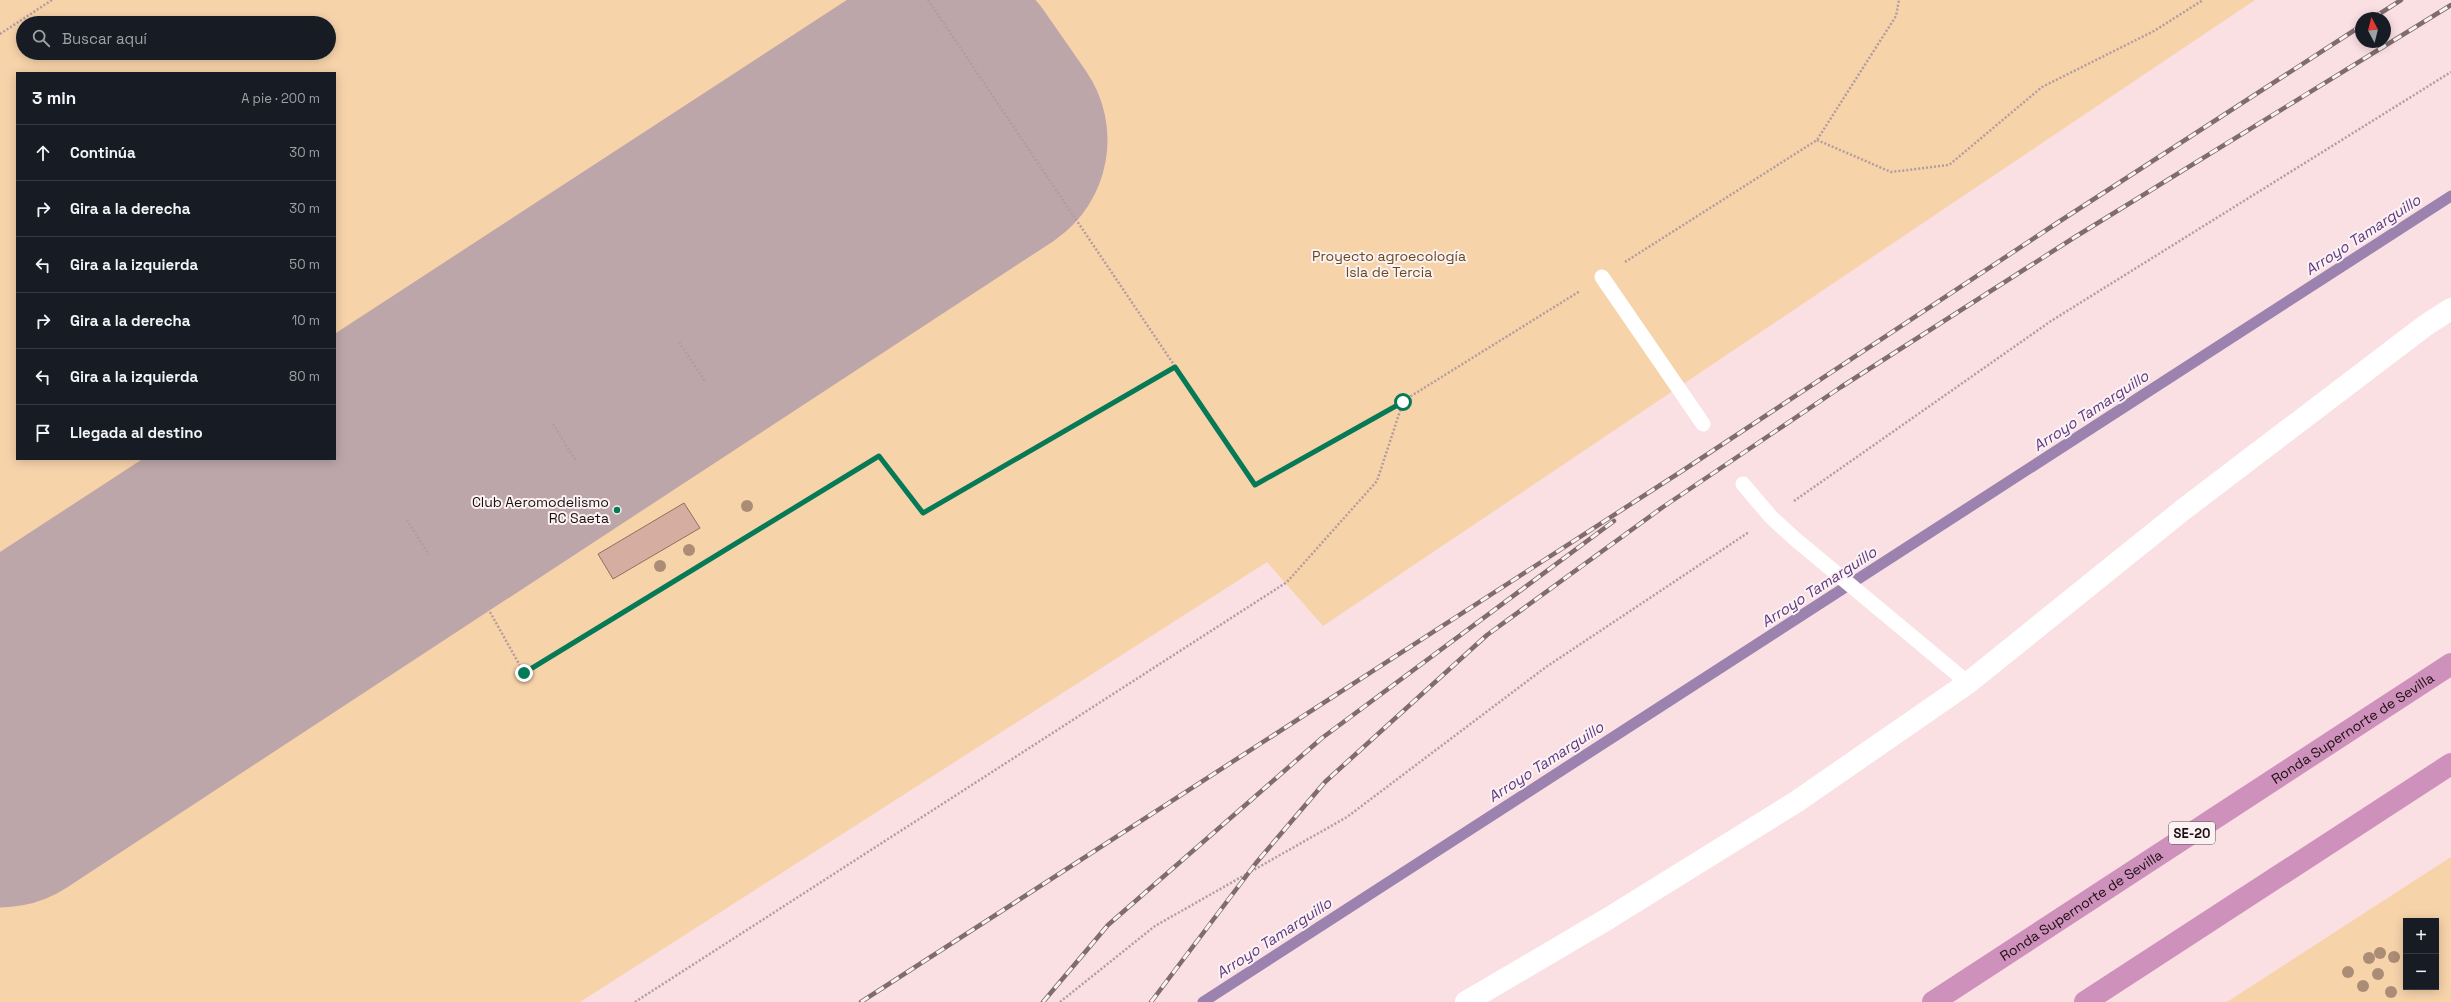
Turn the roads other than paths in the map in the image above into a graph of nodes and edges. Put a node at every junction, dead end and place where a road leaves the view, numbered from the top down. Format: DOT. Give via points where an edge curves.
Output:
graph roads {
  1 [pos="1602,277"];
  2 [pos="2451,309"];
  3 [pos="1703,424"];
  4 [pos="1743,484"];
  5 [pos="2451,664"];
  6 [pos="1968,682"];
  7 [pos="2451,764"];
  8 [pos="1466,1002"];
  9 [pos="1933,1002"];
  10 [pos="2085,1002"];
  1 -- 3 [label="lane"];
  2 -- 6 [label="street" via="2426,325 2184,509"];
  4 -- 6 [label="lane" via="1771,517 1795,539"];
  5 -- 9 [label="highway, Ronda Supernorte de Sevilla / SE-20"];
  6 -- 8 [label="street" via="1796,802 1609,918"];
  7 -- 10 [label="highway"];
}
